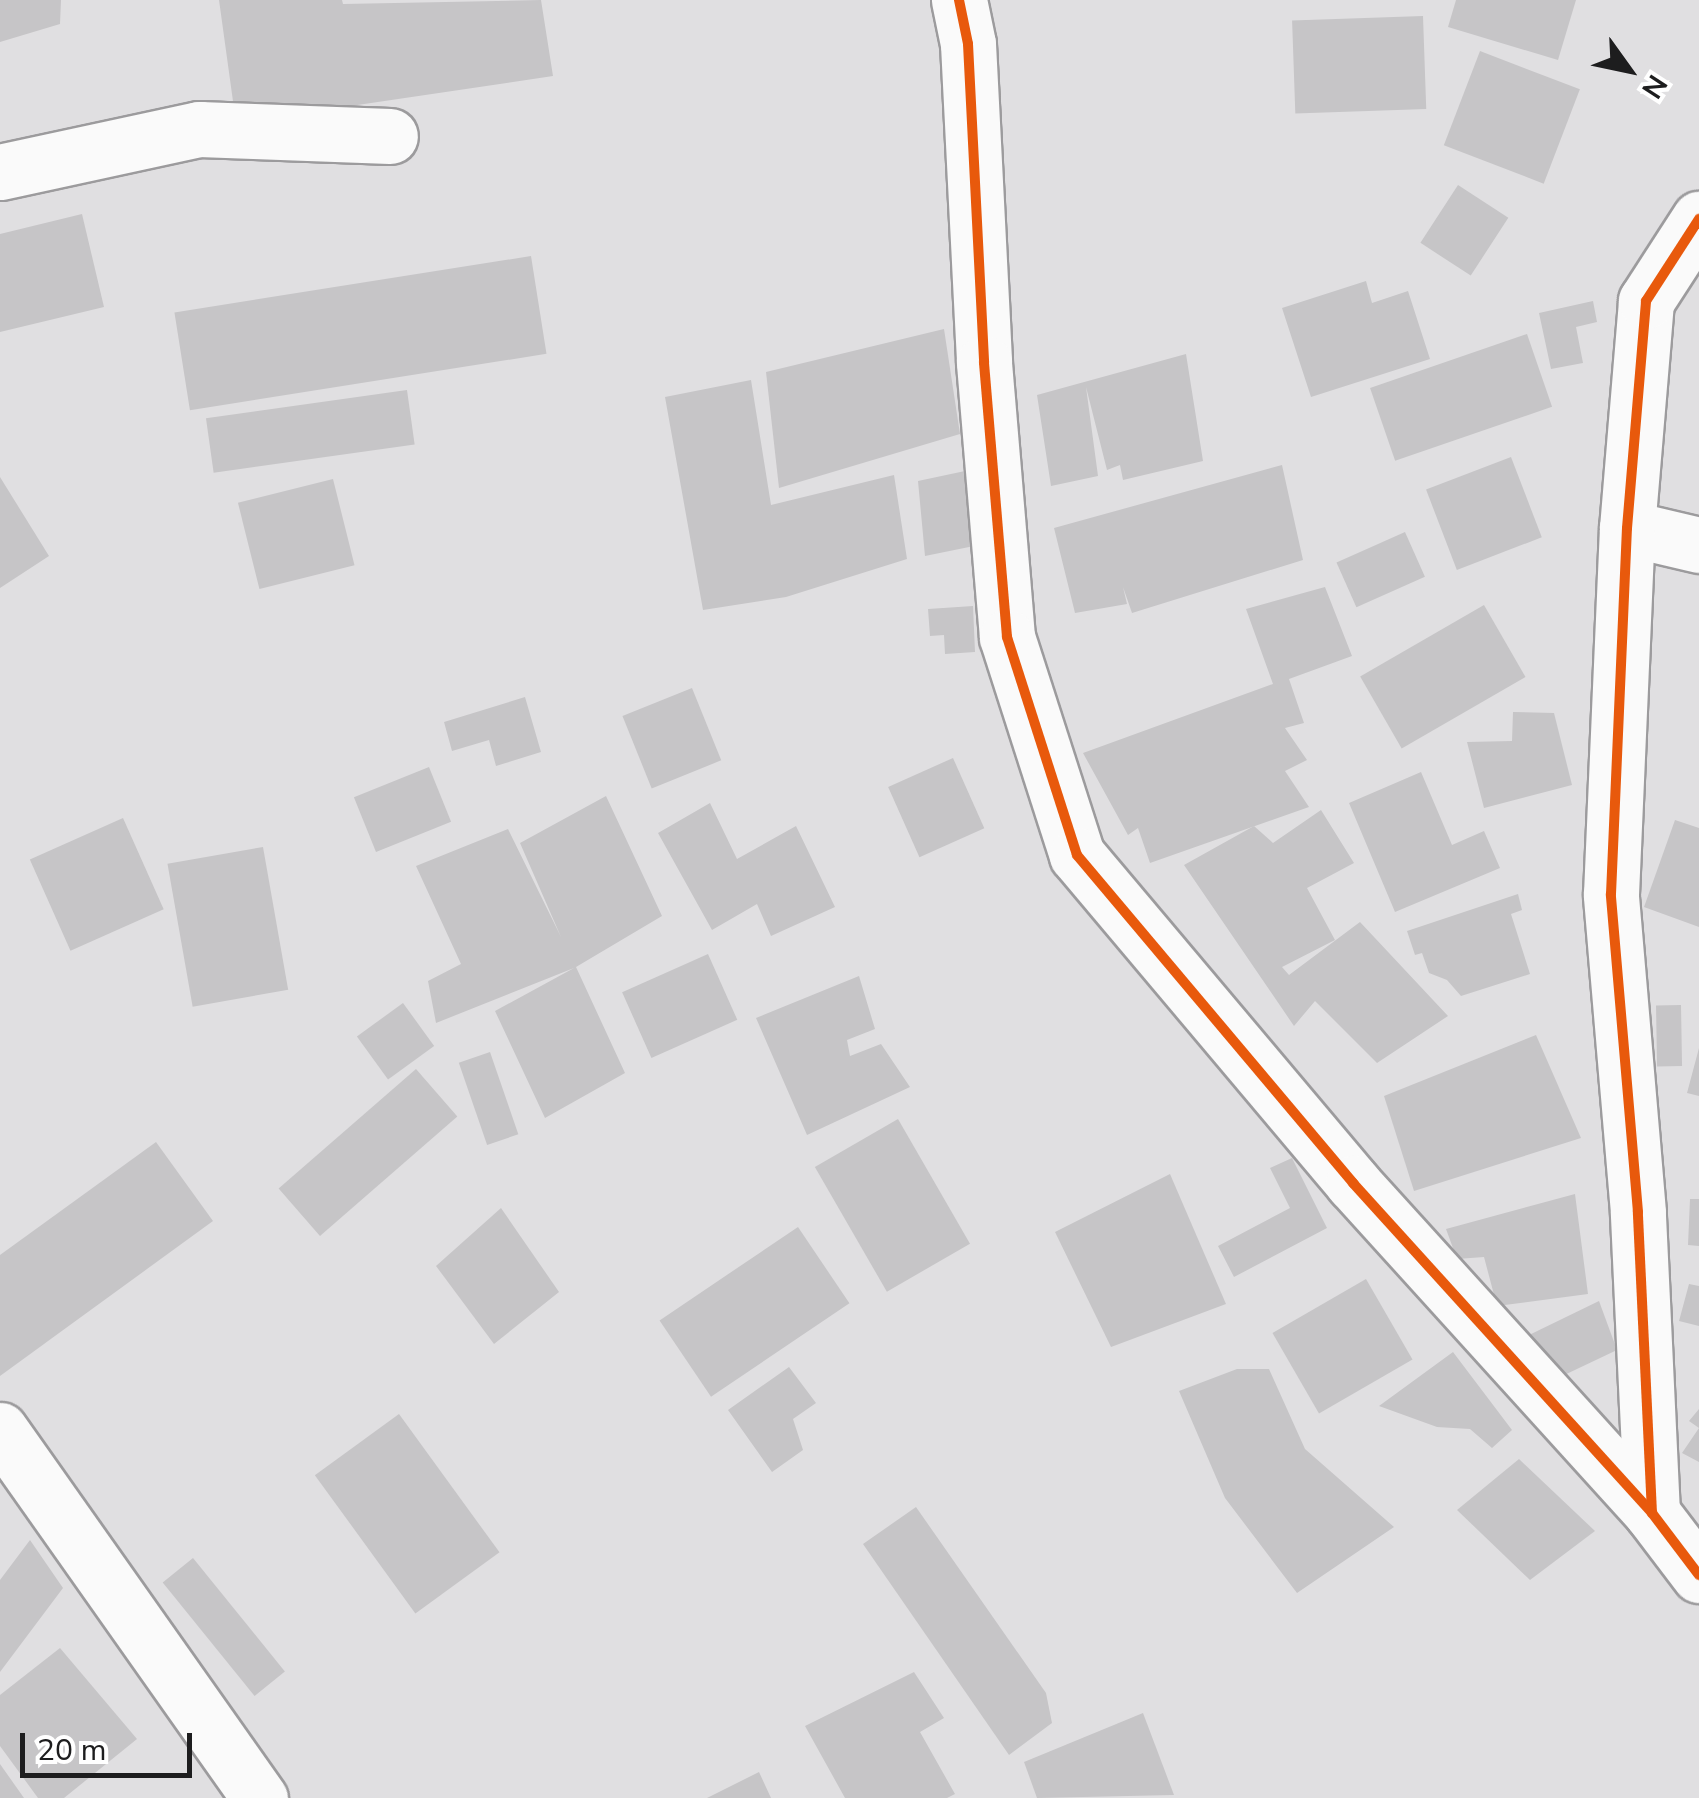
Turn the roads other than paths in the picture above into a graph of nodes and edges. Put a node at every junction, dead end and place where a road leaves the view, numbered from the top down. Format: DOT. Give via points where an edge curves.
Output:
graph roads {
  1 [pos="959,0"];
  2 [pos="390,136"];
  3 [pos="0,172"];
  4 [pos="1699,219"];
  5 [pos="1628,528"];
  6 [pos="1699,545"];
  7 [pos="0,1430"];
  8 [pos="1652,1513"];
  9 [pos="1699,1575"];
  10 [pos="260,1798"];
  1 -- 8 [label="street" via="968,44 1007,637 1077,856 1353,1183"];
  2 -- 3 [label="street" via="199,129"];
  4 -- 5 [label="street" via="1646,301"];
  5 -- 6 [label="street"];
  5 -- 8 [label="street" via="1612,894 1638,1212"];
  7 -- 10 [label="street"];
  8 -- 9 [label="street"];
}
